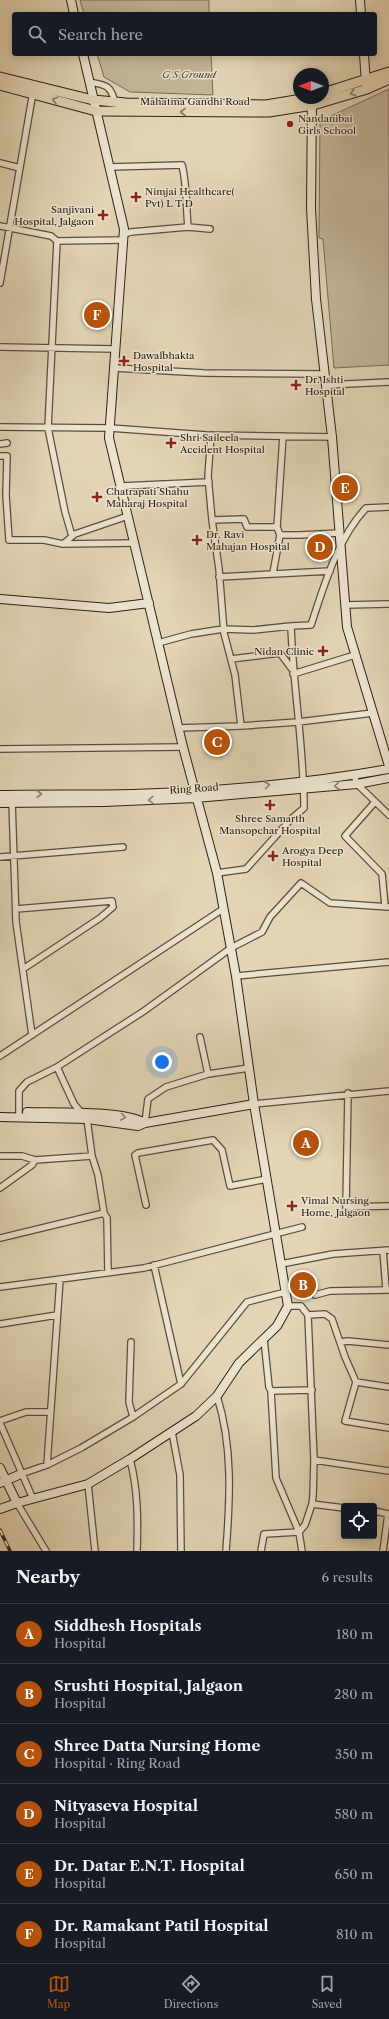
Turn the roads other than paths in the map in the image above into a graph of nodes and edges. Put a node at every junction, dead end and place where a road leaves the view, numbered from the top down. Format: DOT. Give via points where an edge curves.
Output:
graph roads {
  1 [pos="71,0"];
  2 [pos="360,0"];
  3 [pos="74,12"];
  4 [pos="361,12"];
  5 [pos="83,56"];
  6 [pos="364,56"];
  7 [pos="389,72"];
  8 [pos="0,77"];
  9 [pos="389,79"];
  10 [pos="89,82"];
  11 [pos="0,85"];
  12 [pos="367,85"];
  13 [pos="33,90"];
  14 [pos="329,93"];
  15 [pos="329,95"];
  16 [pos="93,100"];
  17 [pos="297,104"];
  18 [pos="311,104"];
  19 [pos="116,106"];
  20 [pos="96,111"];
  21 [pos="0,163"];
  22 [pos="20,168"];
  23 [pos="109,168"];
  24 [pos="0,226"];
  25 [pos="188,227"];
  26 [pos="10,228"];
  27 [pos="210,229"];
  28 [pos="124,237"];
  29 [pos="57,241"];
  30 [pos="0,283"];
  31 [pos="0,346"];
  32 [pos="52,348"];
  33 [pos="115,349"];
  34 [pos="114,368"];
  35 [pos="325,374"];
  36 [pos="389,382"];
  37 [pos="326,385"];
  38 [pos="0,427"];
  39 [pos="48,428"];
  40 [pos="110,428"];
  41 [pos="211,436"];
  42 [pos="283,436"];
  43 [pos="332,437"];
  44 [pos="7,443"];
  45 [pos="0,444"];
  46 [pos="0,456"];
  47 [pos="208,482"];
  48 [pos="121,486"];
  49 [pos="389,507"];
  50 [pos="128,516"];
  51 [pos="212,520"];
  52 [pos="277,527"];
  53 [pos="340,533"];
  54 [pos="280,535"];
  55 [pos="72,536"];
  56 [pos="134,543"];
  57 [pos="63,544"];
  58 [pos="341,546"];
  59 [pos="330,571"];
  60 [pos="273,573"];
  61 [pos="219,577"];
  62 [pos="0,599"];
  63 [pos="149,603"];
  64 [pos="389,604"];
  65 [pos="345,605"];
  66 [pos="291,626"];
  67 [pos="223,629"];
  68 [pos="158,643"];
  69 [pos="355,655"];
  70 [pos="231,659"];
  71 [pos="293,672"];
  72 [pos="373,713"];
  73 [pos="298,722"];
  74 [pos="241,726"];
  75 [pos="179,728"];
  76 [pos="183,747"];
  77 [pos="0,749"];
  78 [pos="389,766"];
  79 [pos="389,769"];
  80 [pos="354,775"];
  81 [pos="389,778"];
  82 [pos="303,781"];
  83 [pos="357,784"];
  84 [pos="304,790"];
  85 [pos="195,794"];
  86 [pos="0,795"];
  87 [pos="12,798"];
  88 [pos="375,802"];
  89 [pos="0,803"];
  90 [pos="389,815"];
  91 [pos="123,847"];
  92 [pos="14,856"];
  93 [pos="0,857"];
  94 [pos="217,873"];
  95 [pos="387,906"];
  96 [pos="16,909"];
  97 [pos="223,909"];
  98 [pos="231,948"];
  99 [pos="389,962"];
  100 [pos="23,969"];
  101 [pos="236,976"];
  102 [pos="32,1035"];
  103 [pos="200,1037"];
  104 [pos="0,1056"];
  105 [pos="57,1067"];
  106 [pos="249,1068"];
  107 [pos="208,1074"];
  108 [pos="389,1091"];
  109 [pos="348,1093"];
  110 [pos="254,1104"];
  111 [pos="0,1112"];
  112 [pos="19,1115"];
  113 [pos="85,1116"];
  114 [pos="0,1117"];
  115 [pos="145,1123"];
  116 [pos="0,1156"];
  117 [pos="92,1156"];
  118 [pos="35,1160"];
  119 [pos="267,1179"];
  120 [pos="0,1188"];
  121 [pos="146,1205"];
  122 [pos="389,1206"];
  123 [pos="104,1213"];
  124 [pos="302,1227"];
  125 [pos="276,1235"];
  126 [pos="0,1238"];
  127 [pos="386,1250"];
  128 [pos="281,1264"];
  129 [pos="154,1265"];
  130 [pos="108,1272"];
  131 [pos="60,1279"];
  132 [pos="0,1287"];
  133 [pos="387,1290"];
  134 [pos="286,1292"];
  135 [pos="315,1295"];
  136 [pos="288,1306"];
  137 [pos="57,1315"];
  138 [pos="308,1315"];
  139 [pos="0,1324"];
  140 [pos="264,1339"];
  141 [pos="131,1342"];
  142 [pos="341,1342"];
  143 [pos="389,1345"];
  144 [pos="356,1382"];
  145 [pos="181,1384"];
  146 [pos="389,1387"];
  147 [pos="312,1390"];
  148 [pos="271,1391"];
  149 [pos="217,1396"];
  150 [pos="50,1412"];
  151 [pos="133,1417"];
  152 [pos="0,1422"];
  153 [pos="389,1428"];
  154 [pos="172,1432"];
  155 [pos="130,1460"];
  156 [pos="314,1460"];
  157 [pos="47,1465"];
  158 [pos="0,1468"];
  159 [pos="389,1471"];
  160 [pos="21,1474"];
  161 [pos="3,1482"];
  162 [pos="88,1484"];
  163 [pos="34,1499"];
  164 [pos="16,1503"];
  165 [pos="312,1504"];
  166 [pos="341,1508"];
  167 [pos="0,1509"];
  168 [pos="377,1512"];
  169 [pos="388,1514"];
  170 [pos="299,1532"];
  171 [pos="46,1551"];
  172 [pos="95,1551"];
  173 [pos="137,1551"];
  174 [pos="181,1551"];
  175 [pos="226,1551"];
  176 [pos="261,1551"];
  177 [pos="302,1551"];
  178 [pos="383,1551"];
  1 -- 3 [label="main road"];
  2 -- 4 [label="main road"];
  5 -- 10 [label="main road"];
  6 -- 12 [label="main road"];
  7 -- 12 [label="main road"];
  8 -- 13 [label="main road"];
  9 -- 12 [label="main road, Mahatma Gandhi Road"];
  10 -- 16 [label="main road"];
  10 -- 19 [label="street" via="106,85 113,92"];
  11 -- 13 [label="main road, Mahatma Gandhi Road"];
  12 -- 14 [label="main road"];
  12 -- 15 [label="main road, Mahatma Gandhi Road, one-way"];
  13 -- 16 [label="main road"];
  20 -- 13 [label="main road, Mahatma Gandhi Road, one-way"];
  13 -- 22 [label="street"];
  16 -- 19 [label="main road"];
  16 -- 20 [label="main road"];
  17 -- 19 [label="main road, Mahatma Gandhi Road" via="269,112"];
  18 -- 35 [label="main road" via="311,208 316,299"];
  19 -- 20 [label="main road, Mahatma Gandhi Road"];
  20 -- 23 [label="main road"];
  21 -- 22 [label="street"];
  22 -- 26 [label="street"];
  23 -- 25 [label="street" via="182,166 186,181"];
  23 -- 28 [label="main road"];
  24 -- 26 [label="street"];
  25 -- 27 [label="street"];
  25 -- 28 [label="street" via="131,232"];
  26 -- 29 [label="street" via="51,236"];
  26 -- 30 [label="street"];
  28 -- 29 [label="street"];
  28 -- 33 [label="main road"];
  29 -- 32 [label="street"];
  31 -- 32 [label="street"];
  32 -- 33 [label="street"];
  32 -- 39 [label="street"];
  33 -- 34 [label="main road"];
  34 -- 35 [label="street" via="204,373"];
  34 -- 40 [label="main road"];
  35 -- 37 [label="main road"];
  36 -- 37 [label="street"];
  37 -- 43 [label="main road"];
  38 -- 39 [label="street"];
  39 -- 40 [label="street"];
  39 -- 55 [label="street"];
  40 -- 41 [label="street"];
  40 -- 48 [label="main road" via="109,438"];
  41 -- 42 [label="street"];
  41 -- 47 [label="street"];
  42 -- 43 [label="street"];
  42 -- 52 [label="street"];
  43 -- 53 [label="main road"];
  44 -- 45 [label="street"];
  46 -- 57 [label="street" via="7,456 9,540 44,540"];
  47 -- 48 [label="street"];
  47 -- 51 [label="street"];
  48 -- 50 [label="main road"];
  49 -- 58 [label="street" via="366,508 355,520"];
  50 -- 55 [label="street"];
  50 -- 56 [label="main road"];
  51 -- 52 [label="street" via="244,519 246,527"];
  51 -- 61 [label="street"];
  52 -- 54 [label="street"];
  53 -- 54 [label="street"];
  53 -- 58 [label="main road"];
  54 -- 60 [label="street"];
  55 -- 57 [label="street"];
  56 -- 57 [label="street"];
  56 -- 63 [label="main road"];
  58 -- 59 [label="street"];
  58 -- 65 [label="main road"];
  59 -- 60 [label="street"];
  59 -- 66 [label="street" via="311,625"];
  60 -- 61 [label="street"];
  61 -- 67 [label="street"];
  62 -- 63 [label="main road" via="109,608"];
  63 -- 68 [label="main road"];
  64 -- 65 [label="street"];
  65 -- 69 [label="main road" via="347,627"];
  66 -- 67 [label="street" via="253,630"];
  66 -- 71 [label="street"];
  67 -- 68 [label="street"];
  67 -- 70 [label="street"];
  68 -- 75 [label="main road"];
  69 -- 71 [label="street"];
  69 -- 72 [label="main road"];
  70 -- 71 [label="street" via="280,653"];
  70 -- 74 [label="street"];
  71 -- 73 [label="street"];
  72 -- 73 [label="street"];
  72 -- 78 [label="main road"];
  73 -- 74 [label="street"];
  73 -- 82 [label="street"];
  74 -- 75 [label="street"];
  75 -- 76 [label="main road"];
  76 -- 77 [label="street"];
  76 -- 85 [label="main road"];
  79 -- 80 [label="main road"];
  80 -- 82 [label="main road"];
  80 -- 83 [label="street"];
  81 -- 83 [label="main road, Ring Road"];
  82 -- 84 [label="street"];
  85 -- 82 [label="main road, one-way"];
  83 -- 84 [label="main road, Ring Road, one-way"];
  83 -- 88 [label="street"];
  84 -- 85 [label="main road, Ring Road"];
  84 -- 94 [label="street" via="304,808 291,818 246,869"];
  85 -- 87 [label="main road, Ring Road" via="104,802"];
  85 -- 94 [label="main road"];
  86 -- 87 [label="main road"];
  87 -- 89 [label="main road, Ring Road"];
  87 -- 92 [label="street"];
  88 -- 90 [label="street"];
  88 -- 95 [label="street" via="345,836 382,874"];
  91 -- 92 [label="street"];
  92 -- 93 [label="street"];
  92 -- 96 [label="street"];
  94 -- 97 [label="main road"];
  95 -- 98 [label="street" via="330,903 301,883 270,917 262,932"];
  96 -- 100 [label="street"];
  96 -- 100 [label="street" via="112,901 113,907"];
  97 -- 98 [label="main road"];
  97 -- 102 [label="street"];
  98 -- 101 [label="main road"];
  98 -- 105 [label="street" via="144,1011"];
  99 -- 101 [label="street"];
  100 -- 102 [label="street"];
  101 -- 106 [label="main road"];
  102 -- 104 [label="street"];
  103 -- 107 [label="street"];
  105 -- 112 [label="street" via="27,1082 19,1091"];
  105 -- 113 [label="street" via="74,1104"];
  106 -- 107 [label="street"];
  106 -- 110 [label="main road"];
  107 -- 115 [label="street" via="166,1087 148,1099"];
  108 -- 109 [label="street"];
  109 -- 110 [label="street"];
  109 -- 122 [label="street" via="346,1207"];
  110 -- 115 [label="main road"];
  110 -- 119 [label="main road"];
  111 -- 112 [label="main road"];
  112 -- 113 [label="main road"];
  112 -- 114 [label="main road"];
  113 -- 115 [label="main road" via="138,1126"];
  113 -- 117 [label="street"];
  116 -- 118 [label="street" via="22,1156"];
  117 -- 118 [label="street"];
  117 -- 123 [label="street"];
  118 -- 120 [label="street" via="32,1165"];
  119 -- 121 [label="street" via="230,1186 222,1150 212,1140 138,1153 135,1155"];
  119 -- 125 [label="main road"];
  123 -- 126 [label="street"];
  123 -- 130 [label="street" via="107,1218"];
  124 -- 125 [label="street"];
  125 -- 128 [label="main road"];
  125 -- 129 [label="street"];
  127 -- 128 [label="street" via="333,1254"];
  127 -- 133 [label="street"];
  128 -- 134 [label="main road"];
  129 -- 130 [label="street"];
  129 -- 145 [label="street"];
  130 -- 131 [label="street"];
  131 -- 132 [label="street"];
  131 -- 137 [label="street"];
  133 -- 135 [label="street" via="330,1291"];
  134 -- 136 [label="main road"];
  134 -- 145 [label="street" via="247,1302"];
  136 -- 138 [label="street" via="301,1306"];
  136 -- 140 [label="main road" via="277,1326"];
  137 -- 139 [label="street"];
  137 -- 150 [label="street"];
  138 -- 142 [label="street" via="325,1314 332,1319"];
  138 -- 147 [label="street"];
  140 -- 148 [label="street"];
  140 -- 149 [label="main road" via="239,1363"];
  141 -- 151 [label="street" via="129,1402"];
  142 -- 143 [label="street" via="348,1340"];
  142 -- 144 [label="street"];
  144 -- 146 [label="street"];
  144 -- 153 [label="street" via="345,1421"];
  145 -- 151 [label="street"];
  147 -- 148 [label="street"];
  147 -- 156 [label="street"];
  148 -- 170 [label="street" via="276,1478"];
  149 -- 154 [label="main road" via="196,1416"];
  149 -- 175 [label="street" via="222,1412 230,1472"];
  150 -- 152 [label="street" via="26,1412"];
  150 -- 157 [label="street"];
  151 -- 157 [label="street"];
  152 -- 160 [label="street"];
  154 -- 155 [label="main road"];
  154 -- 174 [label="street" via="180,1475"];
  155 -- 162 [label="main road"];
  155 -- 173 [label="street" via="136,1483"];
  156 -- 159 [label="street"];
  156 -- 165 [label="street"];
  157 -- 160 [label="street"];
  158 -- 161 [label="main road"];
  160 -- 161 [label="main road"];
  160 -- 163 [label="street"];
  161 -- 164 [label="main road"];
  162 -- 163 [label="main road"];
  162 -- 172 [label="street"];
  163 -- 164 [label="main road"];
  164 -- 167 [label="main road"];
  164 -- 171 [label="street"];
  165 -- 166 [label="street"];
  165 -- 170 [label="street" via="305,1525"];
  168 -- 169 [label="street"];
  169 -- 178 [label="street"];
  170 -- 176 [label="street" via="264,1534"];
  170 -- 177 [label="street"];
}
